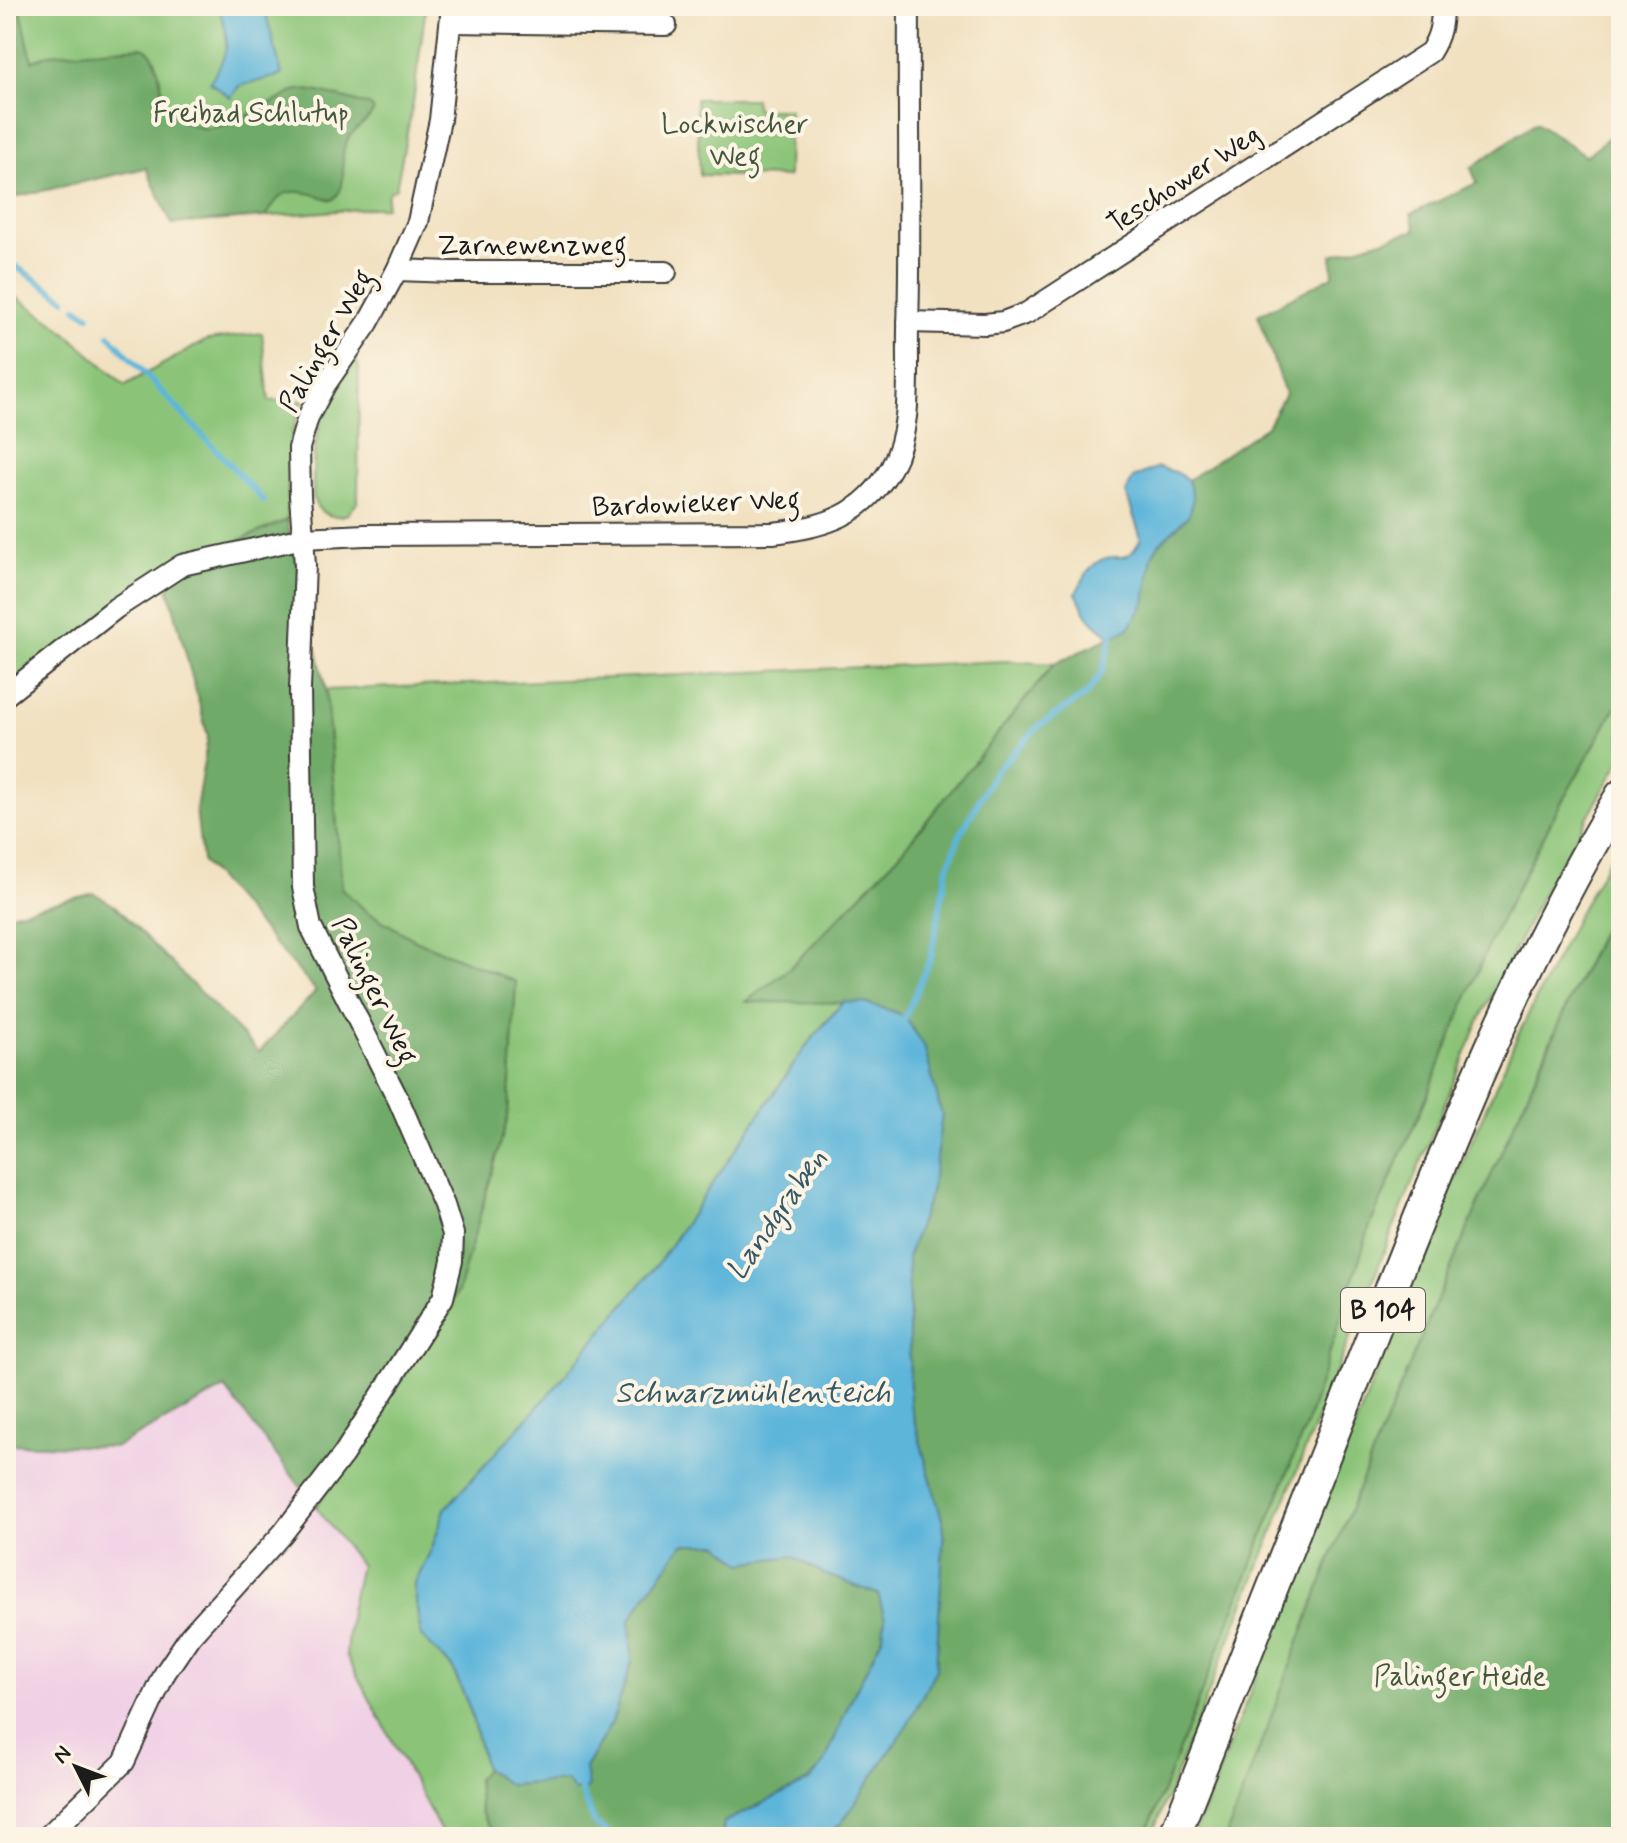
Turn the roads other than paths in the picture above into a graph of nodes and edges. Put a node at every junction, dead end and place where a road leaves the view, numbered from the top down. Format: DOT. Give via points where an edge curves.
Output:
graph roads {
  1 [pos="909,6"];
  2 [pos="1442,6"];
  3 [pos="451,14"];
  4 [pos="666,25"];
  5 [pos="397,270"];
  6 [pos="666,272"];
  7 [pos="908,322"];
  8 [pos="303,538"];
  9 [pos="6,695"];
  10 [pos="1621,795"];
  11 [pos="47,1837"];
  12 [pos="1174,1837"];
  1 -- 7 [label="street, Bardowieker Weg"];
  2 -- 7 [label="street, Teschower Weg" via="1442,25 1430,52 1027,313 985,324"];
  3 -- 4 [label="street"];
  3 -- 5 [label="street, Palinger Weg" via="440,120 418,222"];
  5 -- 6 [label="street, Zarnewenzweg"];
  5 -- 8 [label="street, Palinger Weg" via="308,417 299,448"];
  7 -- 8 [label="street, Bardowieker Weg" via="904,430 892,466 869,497 830,523 773,533"];
  8 -- 9 [label="street, Bardowieker Weg" via="182,565 116,608"];
  8 -- 11 [label="street, Palinger Weg" via="303,887 311,927 399,1101 444,1205 453,1234 452,1261 443,1298 343,1455 283,1533 190,1636 165,1673 124,1762"];
  10 -- 12 [label="main road, B 104" via="1498,1029"];
}
